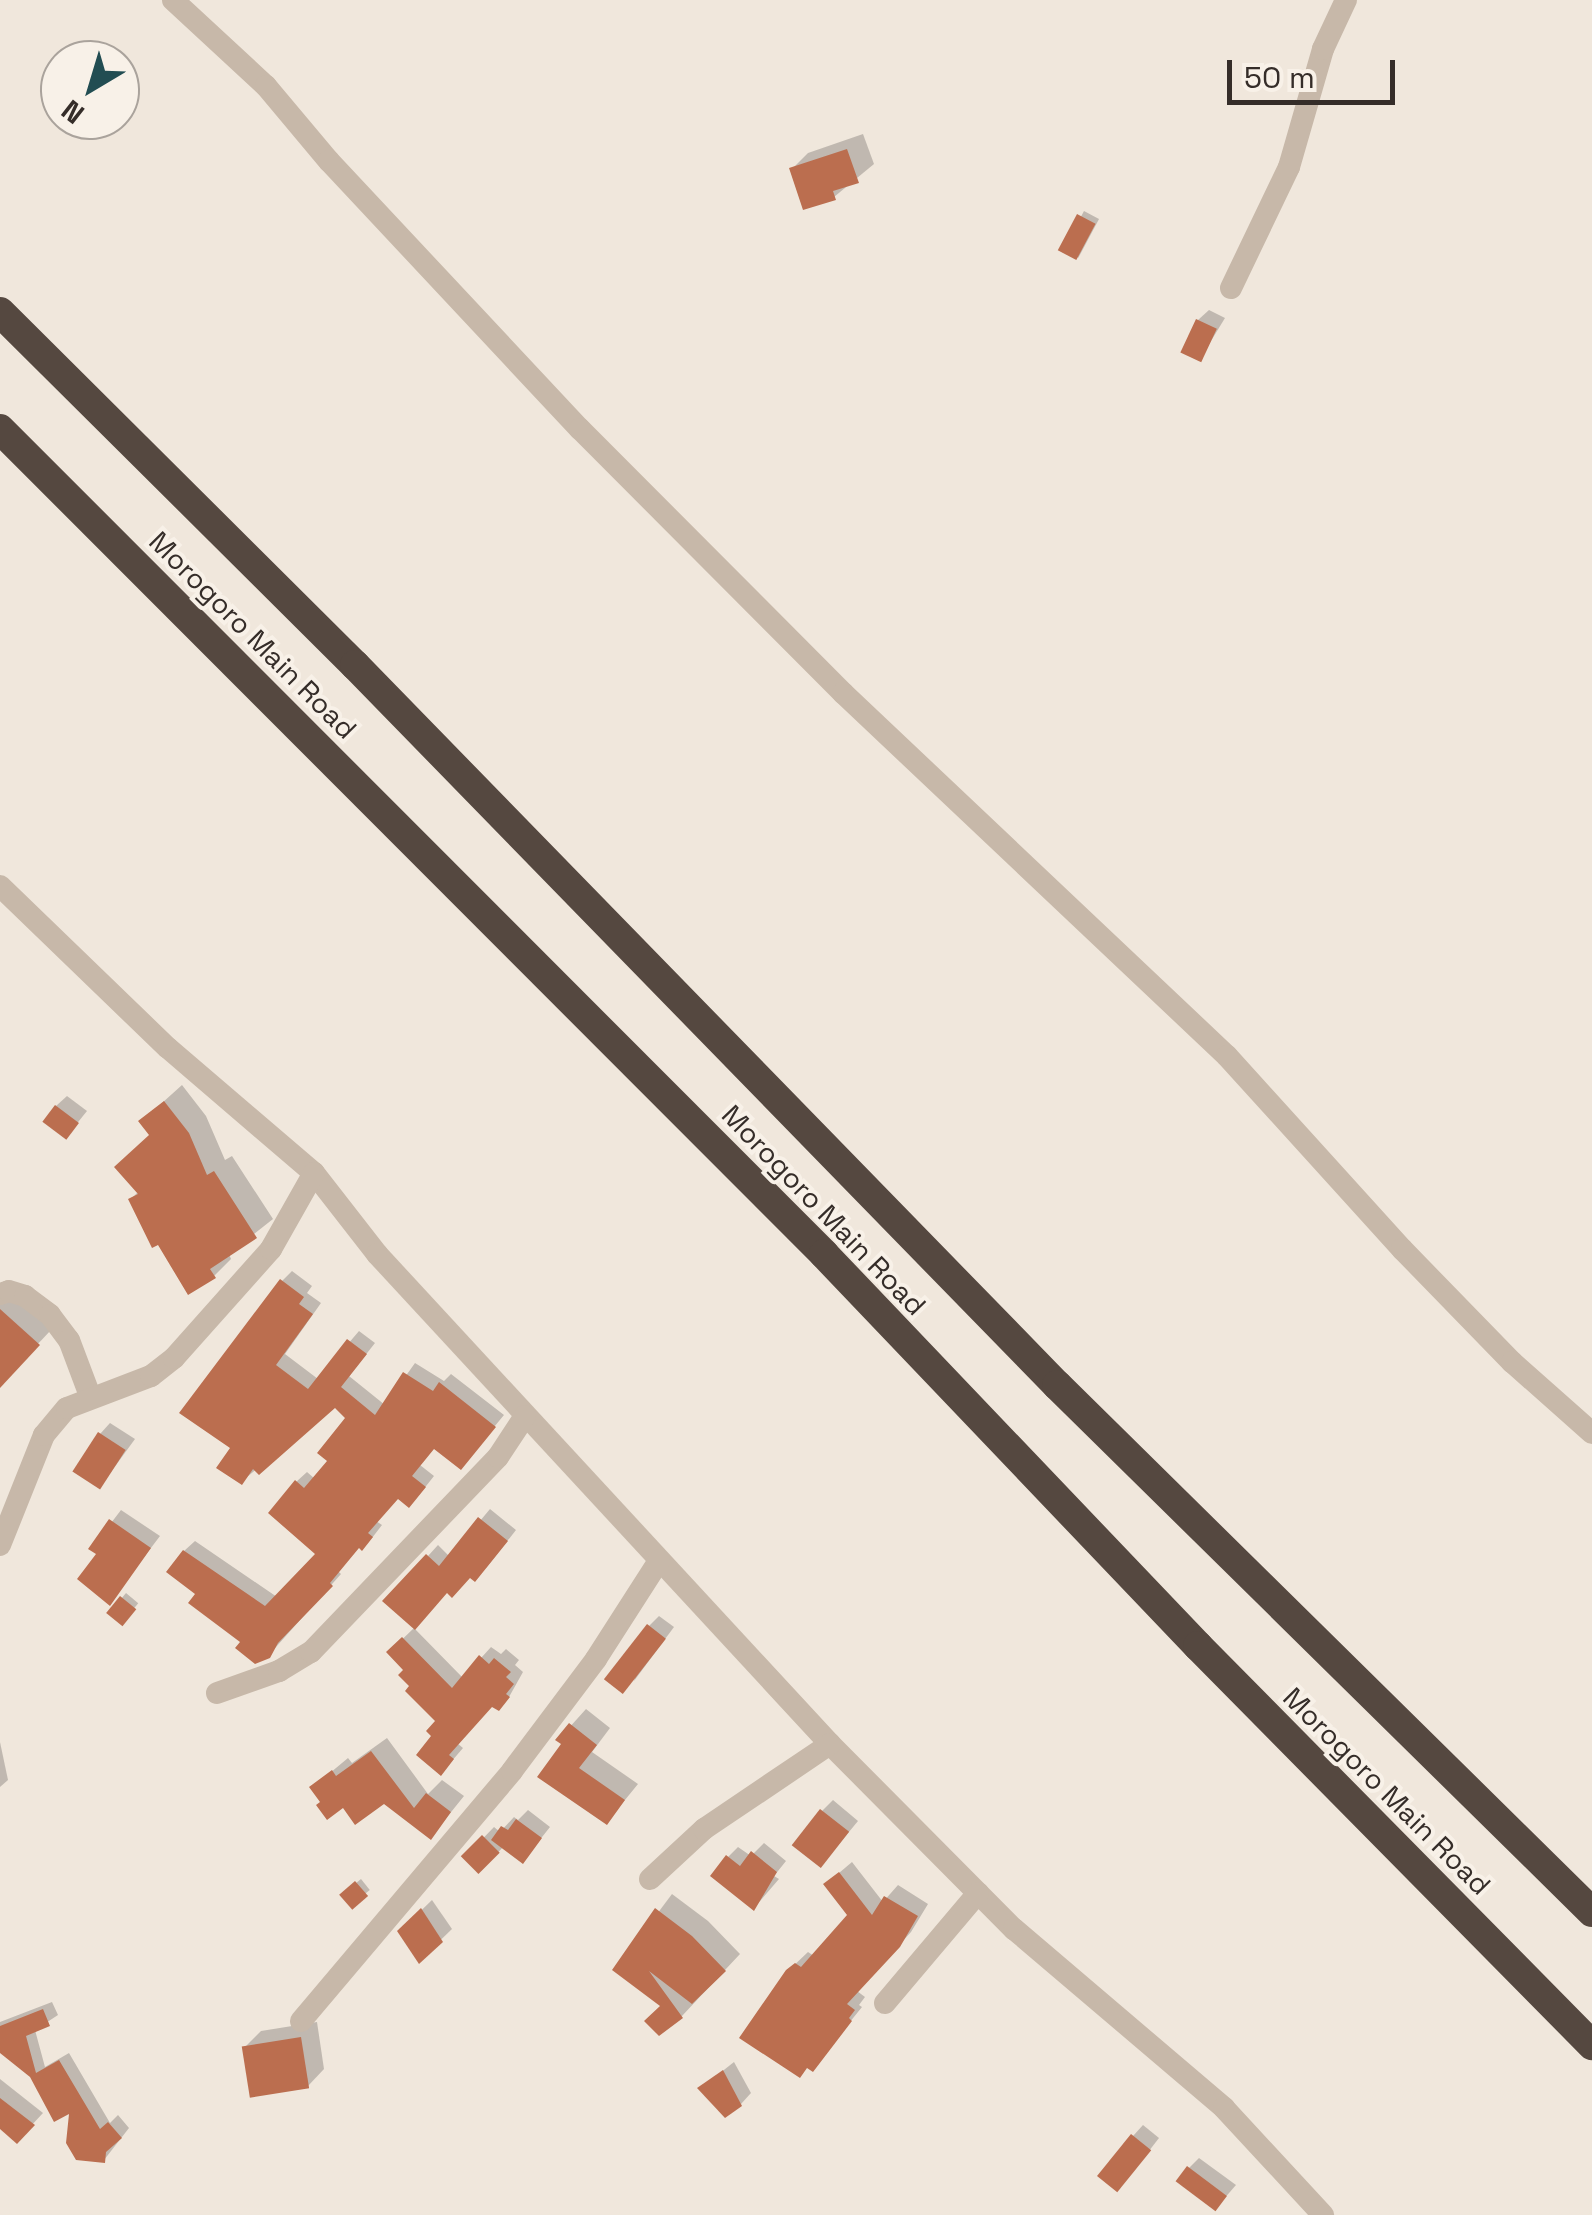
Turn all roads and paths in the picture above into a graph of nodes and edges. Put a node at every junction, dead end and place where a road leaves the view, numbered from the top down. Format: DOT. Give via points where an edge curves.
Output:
graph roads {
  1 [pos="174,0"];
  2 [pos="1346,0"];
  3 [pos="1231,288"];
  4 [pos="0,312"];
  5 [pos="0,429"];
  6 [pos="0,886"];
  7 [pos="314,1173"];
  8 [pos="0,1294"];
  9 [pos="90,1396"];
  10 [pos="526,1416"];
  11 [pos="1592,1433"];
  12 [pos="0,1545"];
  13 [pos="659,1561"];
  14 [pos="217,1693"];
  15 [pos="830,1744"];
  16 [pos="650,1879"];
  17 [pos="978,1893"];
  18 [pos="1592,1912"];
  19 [pos="886,2004"];
  20 [pos="301,2021"];
  21 [pos="1592,2045"];
  22 [pos="1323,2215"];
  1 -- 11 [label="street" via="266,86 580,429 856,705 1227,1056 1416,1264"];
  2 -- 3 [label="street" via="1289,167"];
  4 -- 18 [label="highway, Morogoro Main Road" via="355,665 1057,1385"];
  5 -- 21 [label="highway, Morogoro Main Road" via="824,1254"];
  6 -- 7 [label="street" via="168,1048"];
  7 -- 9 [label="street" via="271,1249 184,1348 151,1376"];
  7 -- 10 [label="street" via="376,1254"];
  8 -- 9 [label="street" via="24,1296 50,1315 68,1340"];
  9 -- 12 [label="street" via="67,1408 44,1435"];
  10 -- 13 [label="street"];
  10 -- 14 [label="street" via="498,1457 310,1652"];
  13 -- 15 [label="street"];
  13 -- 20 [label="street" via="512,1770"];
  15 -- 16 [label="street" via="704,1829"];
  15 -- 17 [label="street"];
  17 -- 19 [label="street"];
  17 -- 22 [label="street" via="1224,2108"];
}
